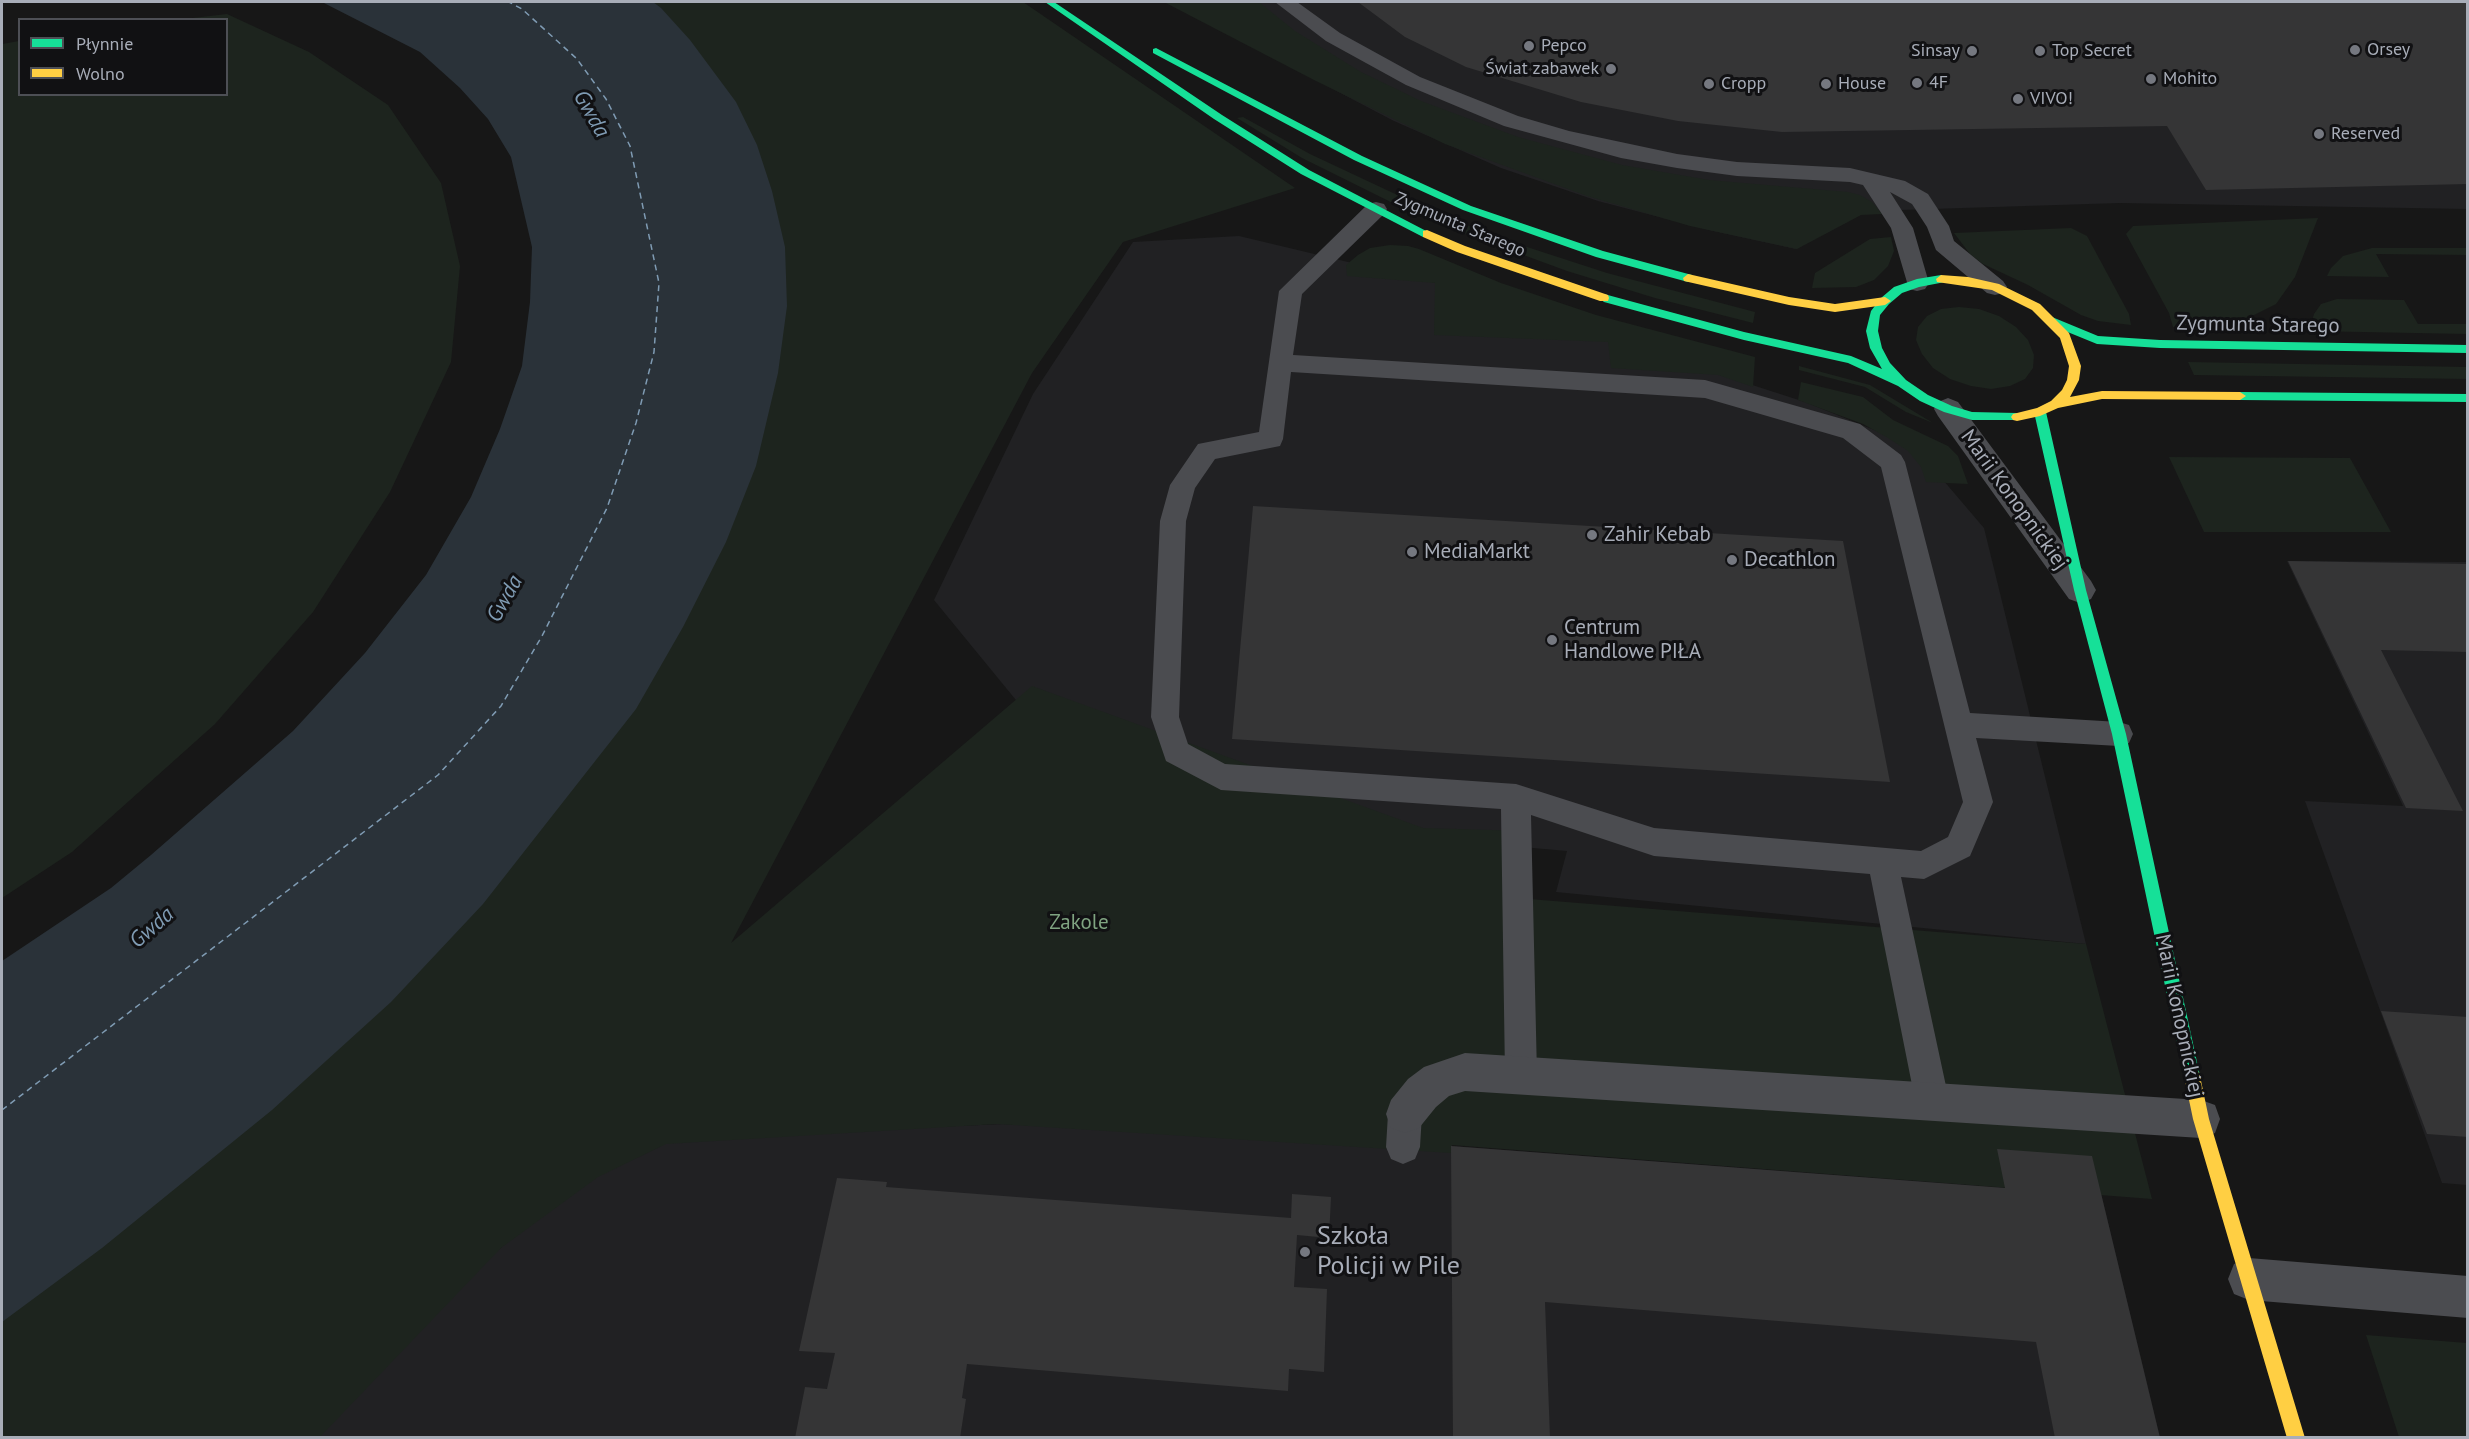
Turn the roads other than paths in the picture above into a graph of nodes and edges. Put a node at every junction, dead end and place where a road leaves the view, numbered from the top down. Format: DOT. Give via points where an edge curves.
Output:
graph roads {
  1 [pos="1049,2"];
  2 [pos="1065,2"];
  3 [pos="1285,2"];
  4 [pos="1105,23"];
  5 [pos="1144,45"];
  6 [pos="1870,179"];
  7 [pos="1376,209"];
  8 [pos="1917,283"];
  9 [pos="1995,287"];
  10 [pos="1885,300"];
  11 [pos="2052,321"];
  12 [pos="2468,349"];
  13 [pos="1280,363"];
  14 [pos="1902,383"];
  15 [pos="2468,398"];
  16 [pos="2055,404"];
  17 [pos="1948,409"];
  18 [pos="2040,412"];
  19 [pos="2079,590"];
  20 [pos="1958,725"];
  21 [pos="2119,734"];
  22 [pos="1516,797"];
  23 [pos="1883,862"];
  24 [pos="1521,1075"];
  25 [pos="1932,1100"];
  26 [pos="2201,1119"];
  27 [pos="1404,1130"];
  28 [pos="2249,1279"];
  29 [pos="2468,1297"];
  30 [pos="2296,1437"];
  1 -- 7 [label="street, Zygmunta Starego" via="1305,172"];
  2 -- 4 [label="street"];
  3 -- 6 [label="lane" via="1333,37 1404,77 1460,102 1543,130 1620,151 1737,170"];
  5 -- 10 [label="street, Zygmunta Starego" via="1358,159 1467,208 1539,234 1715,285 1789,301 1835,308"];
  6 -- 8 [label="lane" via="1902,228"];
  6 -- 9 [label="lane" via="1897,186 1920,199 1938,226 1944,245"];
  7 -- 13 [label="lane" via="1290,291"];
  7 -- 14 [label="street, Zygmunta Starego" via="1461,249 1612,301 1851,360"];
  8 -- 9 [label="street" via="1968,280"];
  8 -- 10 [label="street"];
  9 -- 11 [label="street" via="2036,307"];
  10 -- 14 [label="street" via="1875,314 1872,331 1886,366"];
  11 -- 12 [label="street, Zygmunta Starego" via="2097,340 2160,345"];
  11 -- 16 [label="street" via="2065,336 2075,366 2067,393"];
  13 -- 20 [label="lane" via="1705,390 1851,431 1892,462"];
  13 -- 22 [label="lane" via="1270,440 1207,451 1184,485 1173,521 1165,717 1176,752 1221,777"];
  14 -- 17 [label="street"];
  15 -- 16 [label="street" via="2102,395"];
  16 -- 18 [label="street"];
  17 -- 18 [label="street" via="1996,418"];
  17 -- 19 [label="street, Marii Konopnickiej"];
  18 -- 19 [label="street, Marii Konopnickiej"];
  19 -- 21 [label="street, Marii Konopnickiej"];
  20 -- 21 [label="lane"];
  20 -- 23 [label="lane" via="1978,802 1959,846 1924,866"];
  21 -- 26 [label="street, Marii Konopnickiej"];
  22 -- 23 [label="lane" via="1654,842"];
  22 -- 24 [label="lane"];
  23 -- 25 [label="lane"];
  24 -- 25 [label="street"];
  24 -- 27 [label="street" via="1465,1072 1438,1080 1422,1093"];
  25 -- 26 [label="street"];
  26 -- 28 [label="street, Marii Konopnickiej"];
  28 -- 29 [label="street"];
  28 -- 30 [label="street, Marii Konopnickiej"];
}
